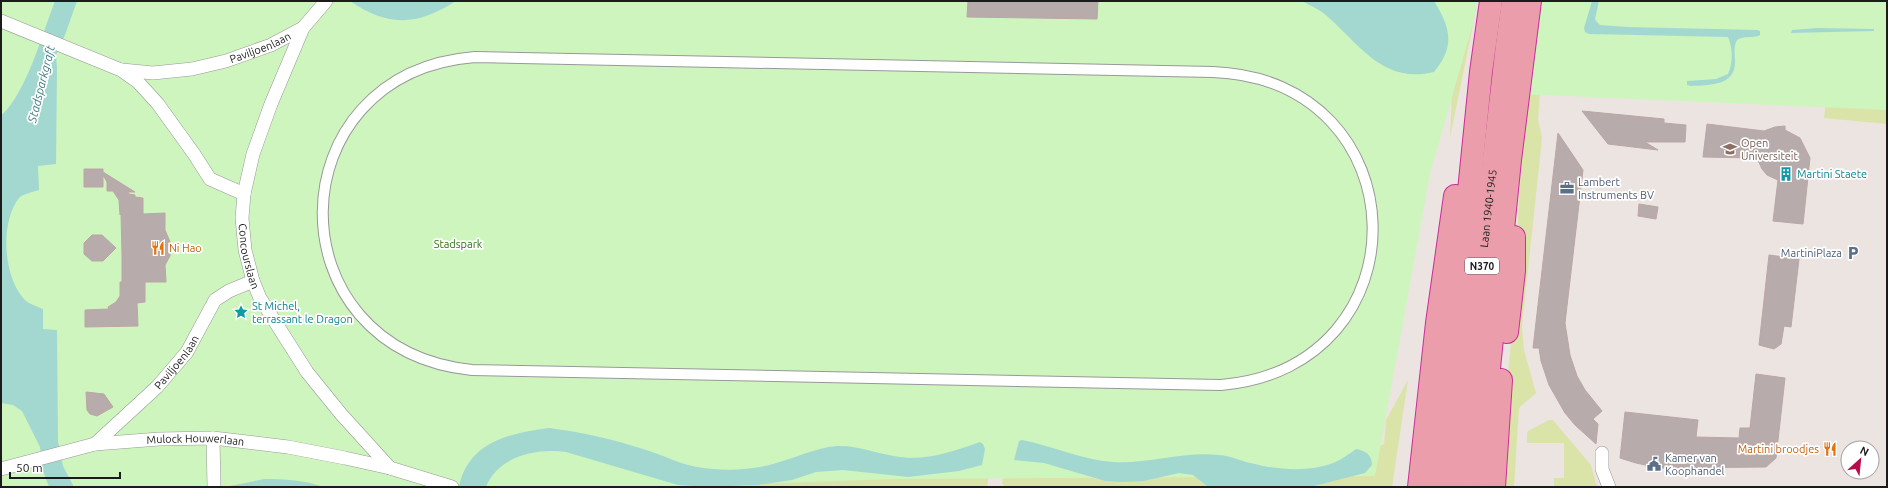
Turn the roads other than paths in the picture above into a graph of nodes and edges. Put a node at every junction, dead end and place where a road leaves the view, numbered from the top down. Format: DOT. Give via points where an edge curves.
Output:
graph roads {
  1 [pos="326,1"];
  2 [pos="1491,1"];
  3 [pos="1513,1"];
  4 [pos="1530,1"];
  5 [pos="1,22"];
  6 [pos="303,28"];
  7 [pos="121,70"];
  8 [pos="1481,72"];
  9 [pos="1510,160"];
  10 [pos="244,194"];
  11 [pos="253,281"];
  12 [pos="472,370"];
  13 [pos="214,438"];
  14 [pos="95,444"];
  15 [pos="1602,453"];
  16 [pos="390,468"];
  17 [pos="1,469"];
  18 [pos="214,487"];
  19 [pos="452,487"];
  20 [pos="1420,487"];
  21 [pos="1439,487"];
  22 [pos="1460,487"];
  23 [pos="1477,487"];
  24 [pos="1494,487"];
  25 [pos="1609,487"];
  1 -- 6 [label="street, Concourslaan"];
  2 -- 8 [label="highway, Laan 1940-1945 / N370"];
  3 -- 22 [label="highway, Laan 1940-1945 / N370" via="1479,288"];
  4 -- 9 [label="highway, N370"];
  5 -- 7 [label="street, Paviljoenlaan"];
  6 -- 7 [label="street, Paviljoenlaan" via="272,45 226,62 154,73"];
  6 -- 10 [label="street, Concourslaan" via="258,139"];
  7 -- 10 [label="street, Paviljoenlaan" via="138,82 158,104 210,179"];
  8 -- 20 [label="highway, N370" via="1459,172 1449,233"];
  8 -- 21 [label="highway, Laan 1940-1945 / N370"];
  9 -- 23 [label="highway, N370"];
  9 -- 24 [label="highway, N370" via="1514,271 1502,370"];
  10 -- 11 [label="street, Concourslaan" via="242,218 245,250"];
  11 -- 14 [label="street, Paviljoenlaan" via="215,300 187,352 157,387"];
  11 -- 16 [label="street, Concourslaan" via="264,304 307,372"];
  12 -- 12 [label="street" via="1239,384 1289,368 1318,348 1342,322 1360,292 1370,258 1373,222 1371,204 1356,156 1330,121 1317,108 1285,88 1250,75 1205,72 457,58 406,75 364,107 342,136 331,163 324,186 322,222 328,257 334,273 351,304 366,322 389,342 420,359 437,365"];
  13 -- 14 [label="street, Mulock Houwerlaan" via="151,439"];
  13 -- 16 [label="street, Mulock Houwerlaan" via="288,447"];
  13 -- 18 [label="street"];
  14 -- 17 [label="street, Mulock Houwerlaan"];
  15 -- 25 [label="street" via="1602,469"];
  16 -- 19 [label="street"];
}
